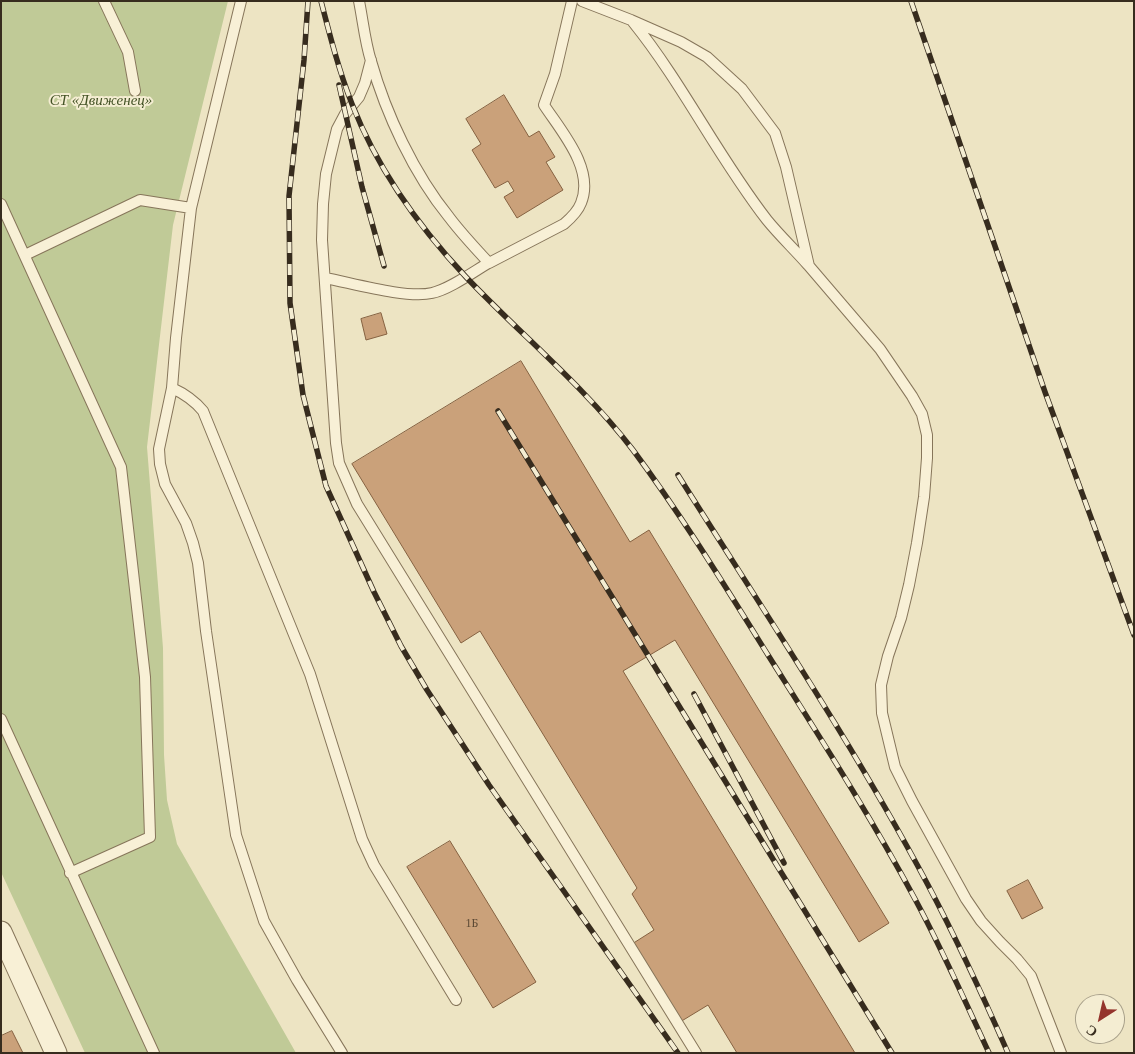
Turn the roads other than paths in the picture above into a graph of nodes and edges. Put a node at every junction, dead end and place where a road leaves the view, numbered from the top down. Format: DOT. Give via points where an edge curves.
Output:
graph roads {
  1 [pos="104,1"];
  2 [pos="241,1"];
  3 [pos="358,1"];
  4 [pos="572,1"];
  5 [pos="582,1"];
  6 [pos="631,20"];
  7 [pos="371,60"];
  8 [pos="135,91"];
  9 [pos="1,204"];
  10 [pos="192,208"];
  11 [pos="25,255"];
  12 [pos="490,262"];
  13 [pos="809,266"];
  14 [pos="325,278"];
  15 [pos="172,388"];
  16 [pos="1,719"];
  17 [pos="70,873"];
  18 [pos="1,932"];
  19 [pos="456,1000"];
  20 [pos="56,1053"];
  21 [pos="154,1053"];
  22 [pos="342,1053"];
  23 [pos="696,1053"];
  24 [pos="1061,1053"];
  1 -- 8 [label="lane" via="128,52"];
  2 -- 10 [label="lane"];
  3 -- 7 [label="lane"];
  4 -- 12 [label="lane" via="555,74 544,105 581,165 585,187 581,203 564,224"];
  5 -- 6 [label="lane"];
  6 -- 13 [label="lane" via="664,64 736,177 768,221"];
  6 -- 13 [label="lane" via="707,57 742,88 775,132"];
  7 -- 12 [label="lane" via="404,145 422,178 448,216"];
  7 -- 14 [label="lane" via="365,83 337,129 331,150 323,204"];
  9 -- 11 [label="lane"];
  10 -- 11 [label="lane" via="140,200"];
  10 -- 15 [label="lane"];
  11 -- 17 [label="lane" via="121,467 145,677 150,836"];
  12 -- 14 [label="lane" via="433,293 416,295"];
  13 -- 24 [label="lane" via="880,349 922,414 927,436 917,543 901,618 881,685 882,713 895,767 966,899 981,921 1031,976"];
  14 -- 23 [label="lane" via="336,443 339,463 357,504"];
  15 -- 19 [label="lane" via="184,393 203,411 310,674 362,839 374,865"];
  15 -- 22 [label="lane" via="159,449 160,464 165,484 186,524 198,563 236,835 264,922"];
  16 -- 17 [label="lane"];
  17 -- 21 [label="lane"];
  18 -- 20 [label="street"];
}
